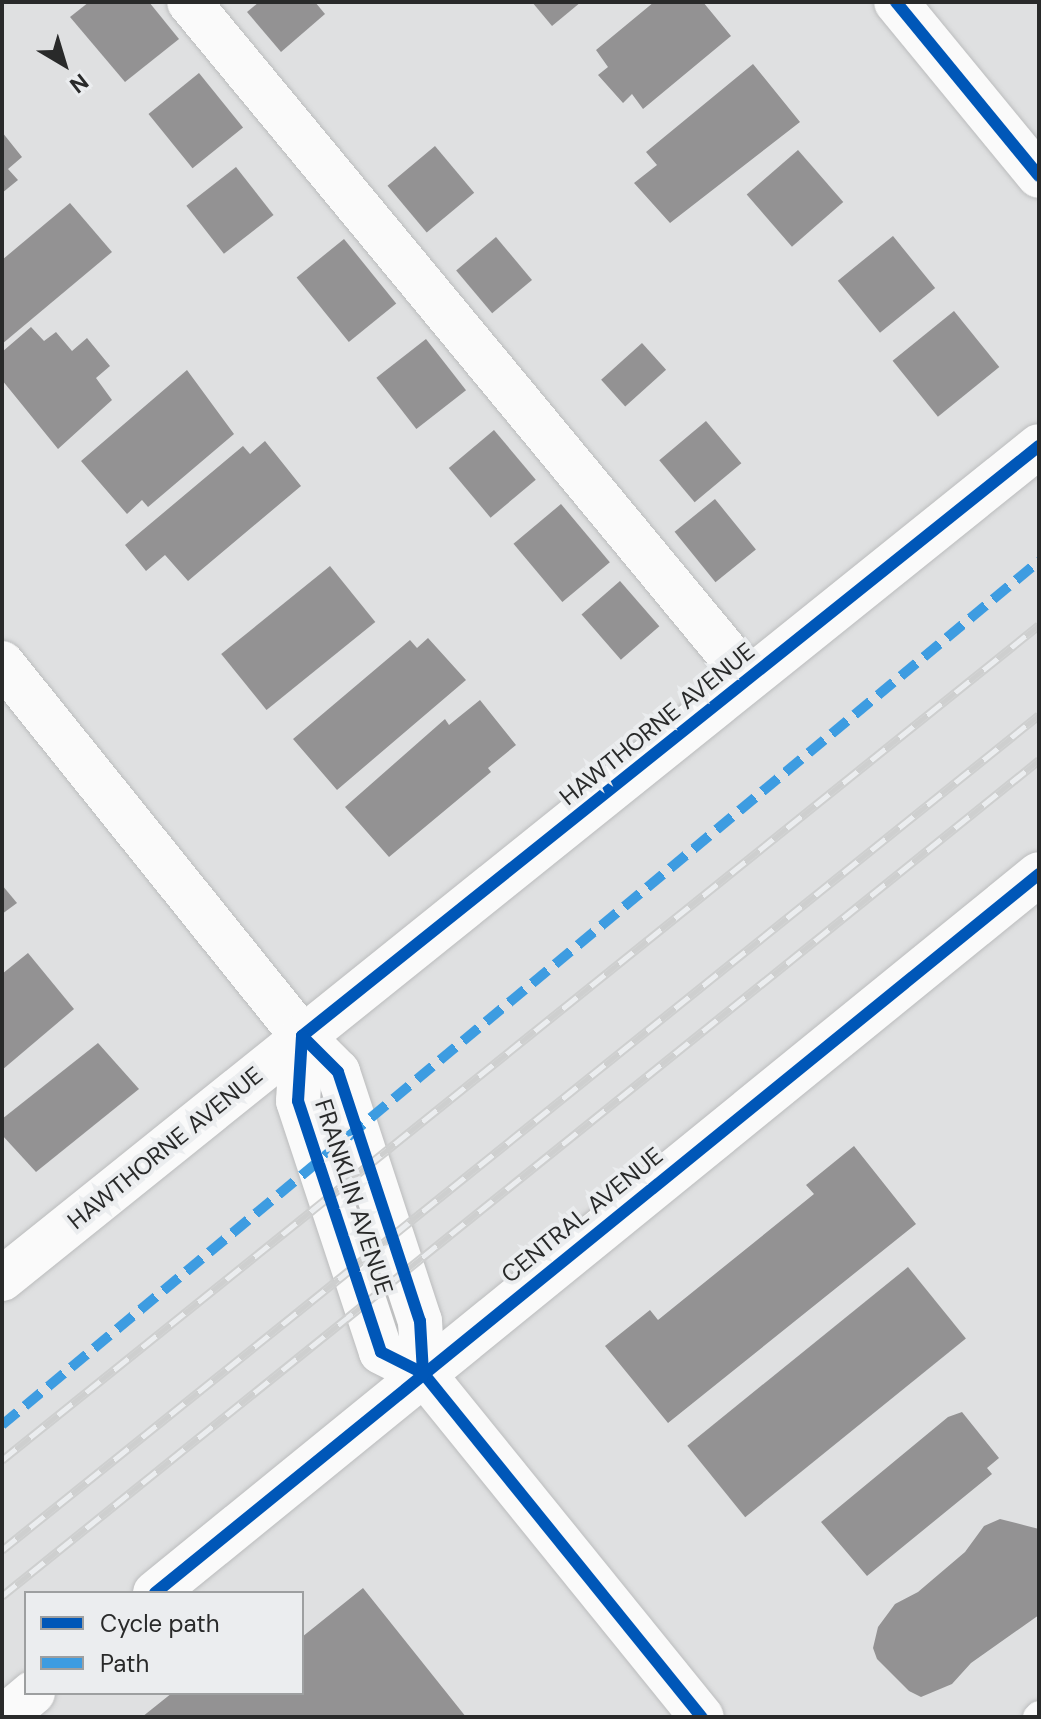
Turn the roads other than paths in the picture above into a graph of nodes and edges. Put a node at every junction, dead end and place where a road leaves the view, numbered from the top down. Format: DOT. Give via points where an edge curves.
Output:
graph roads {
  1 [pos="189,2"];
  2 [pos="896,2"];
  3 [pos="1039,176"];
  4 [pos="1039,446"];
  5 [pos="2,663"];
  6 [pos="748,678"];
  7 [pos="1039,874"];
  8 [pos="302,1036"];
  9 [pos="2,1279"];
  10 [pos="423,1373"];
  11 [pos="157,1591"];
  12 [pos="31,1695"];
  13 [pos="4,1717"];
  14 [pos="702,1717"];
  1 -- 6 [label="street"];
  2 -- 3 [label="street"];
  4 -- 6 [label="street, HAWTHORNE AVENUE"];
  5 -- 8 [label="street"];
  6 -- 8 [label="street, HAWTHORNE AVENUE"];
  7 -- 10 [label="street, CENTRAL AVENUE"];
  8 -- 9 [label="street, HAWTHORNE AVENUE"];
  8 -- 10 [label="street, FRANKLIN AVENUE" via="298,1101 381,1352"];
  10 -- 11 [label="street, CENTRAL AVENUE"];
  10 -- 14 [label="street, FRANKLIN AVENUE"];
  12 -- 13 [label="street"];
}
